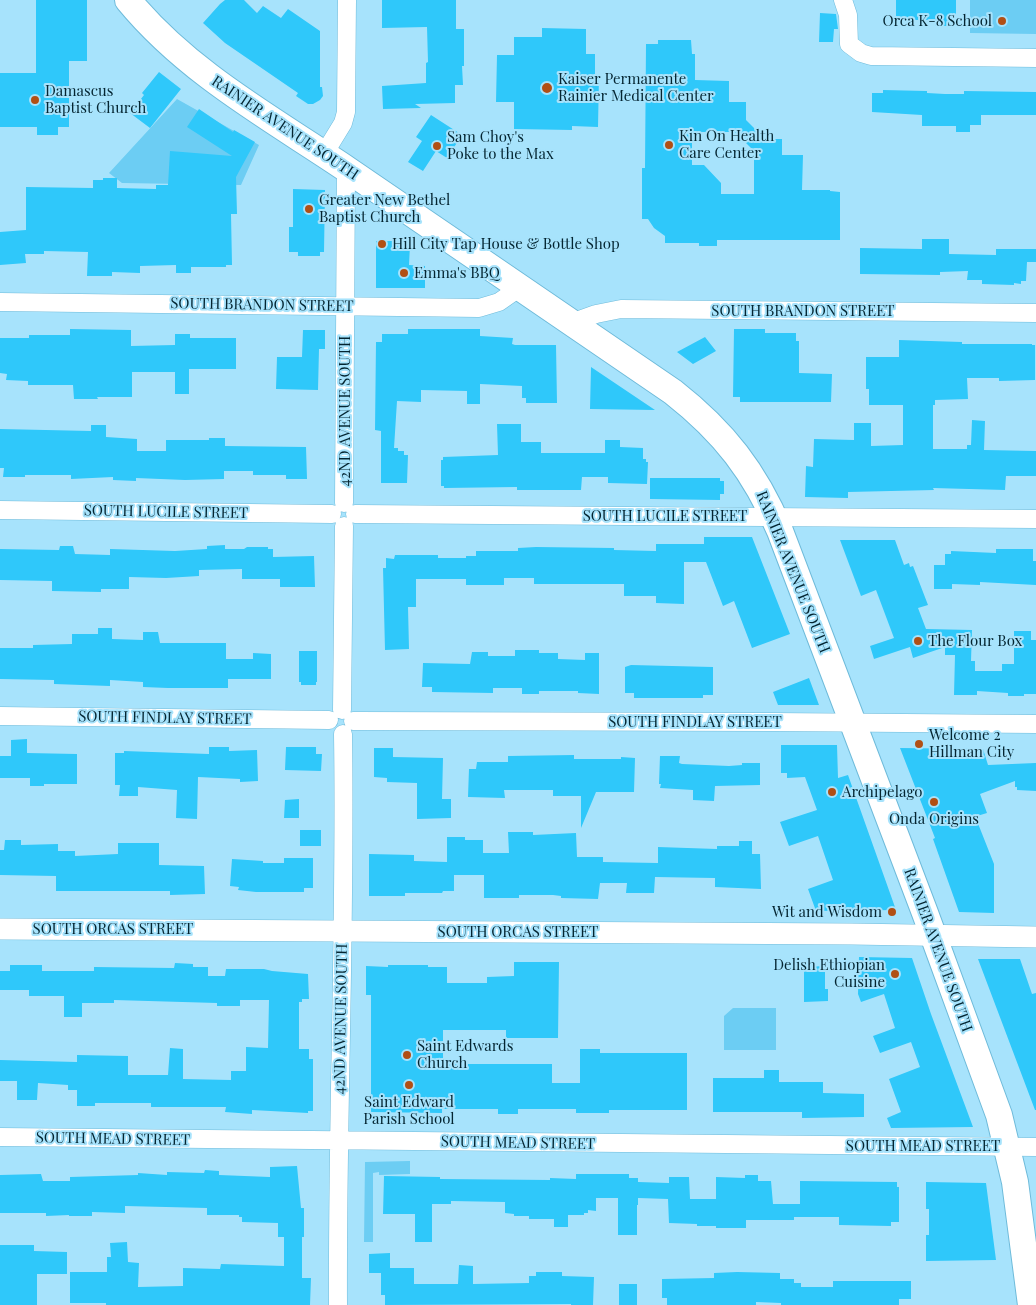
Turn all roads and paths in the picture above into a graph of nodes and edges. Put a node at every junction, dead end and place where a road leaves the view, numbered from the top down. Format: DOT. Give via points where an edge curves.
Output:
graph roads {
  1 [pos="128,0"];
  2 [pos="347,0"];
  3 [pos="843,0"];
  4 [pos="1036,58"];
  5 [pos="324,154"];
  6 [pos="346,169"];
  7 [pos="519,288"];
  8 [pos="0,302"];
  9 [pos="345,306"];
  10 [pos="1036,312"];
  11 [pos="571,323"];
  12 [pos="0,510"];
  13 [pos="344,514"];
  14 [pos="774,516"];
  15 [pos="1036,519"];
  16 [pos="0,716"];
  17 [pos="342,721"];
  18 [pos="853,723"];
  19 [pos="1036,724"];
  20 [pos="0,928"];
  21 [pos="343,930"];
  22 [pos="933,935"];
  23 [pos="1036,937"];
  24 [pos="0,1137"];
  25 [pos="339,1141"];
  26 [pos="1007,1147"];
  27 [pos="1036,1147"];
  28 [pos="338,1305"];
  29 [pos="1031,1305"];
  1 -- 5 [label="main road, RAINIER AVENUE SOUTH" via="160,37 191,63"];
  2 -- 5 [label="street" via="346,112"];
  3 -- 4 [label="street" via="848,15 849,44 861,53 871,56"];
  5 -- 6 [label="main road, RAINIER AVENUE SOUTH"];
  6 -- 7 [label="main road, RAINIER AVENUE SOUTH"];
  6 -- 9 [label="street, 42ND AVENUE SOUTH"];
  7 -- 9 [label="street, SOUTH BRANDON STREET" via="498,302 479,308"];
  7 -- 11 [label="main road, RAINIER AVENUE SOUTH"];
  8 -- 9 [label="street, SOUTH BRANDON STREET"];
  9 -- 13 [label="street, 42ND AVENUE SOUTH"];
  10 -- 11 [label="street, SOUTH BRANDON STREET" via="620,309"];
  11 -- 14 [label="main road, RAINIER AVENUE SOUTH" via="673,392 712,425 745,464"];
  12 -- 13 [label="street, SOUTH LUCILE STREET"];
  13 -- 14 [label="street, SOUTH LUCILE STREET"];
  13 -- 17 [label="street, 42ND AVENUE SOUTH"];
  14 -- 15 [label="street, SOUTH LUCILE STREET"];
  14 -- 18 [label="main road, RAINIER AVENUE SOUTH"];
  16 -- 17 [label="street, SOUTH FINDLAY STREET"];
  17 -- 18 [label="street, SOUTH FINDLAY STREET"];
  17 -- 21 [label="street, 42ND AVENUE SOUTH"];
  18 -- 19 [label="street, SOUTH FINDLAY STREET"];
  18 -- 22 [label="main road, RAINIER AVENUE SOUTH"];
  20 -- 21 [label="street, SOUTH ORCAS STREET"];
  21 -- 22 [label="street, SOUTH ORCAS STREET"];
  21 -- 25 [label="street, 42ND AVENUE SOUTH"];
  22 -- 23 [label="street, SOUTH ORCAS STREET"];
  22 -- 26 [label="main road, RAINIER AVENUE SOUTH" via="999,1115"];
  24 -- 25 [label="street, SOUTH MEAD STREET"];
  25 -- 26 [label="street, SOUTH MEAD STREET"];
  25 -- 28 [label="street, 42ND AVENUE SOUTH"];
  26 -- 27 [label="street, SOUTH MEAD STREET"];
  26 -- 29 [label="main road, RAINIER AVENUE SOUTH" via="1019,1207"];
}
